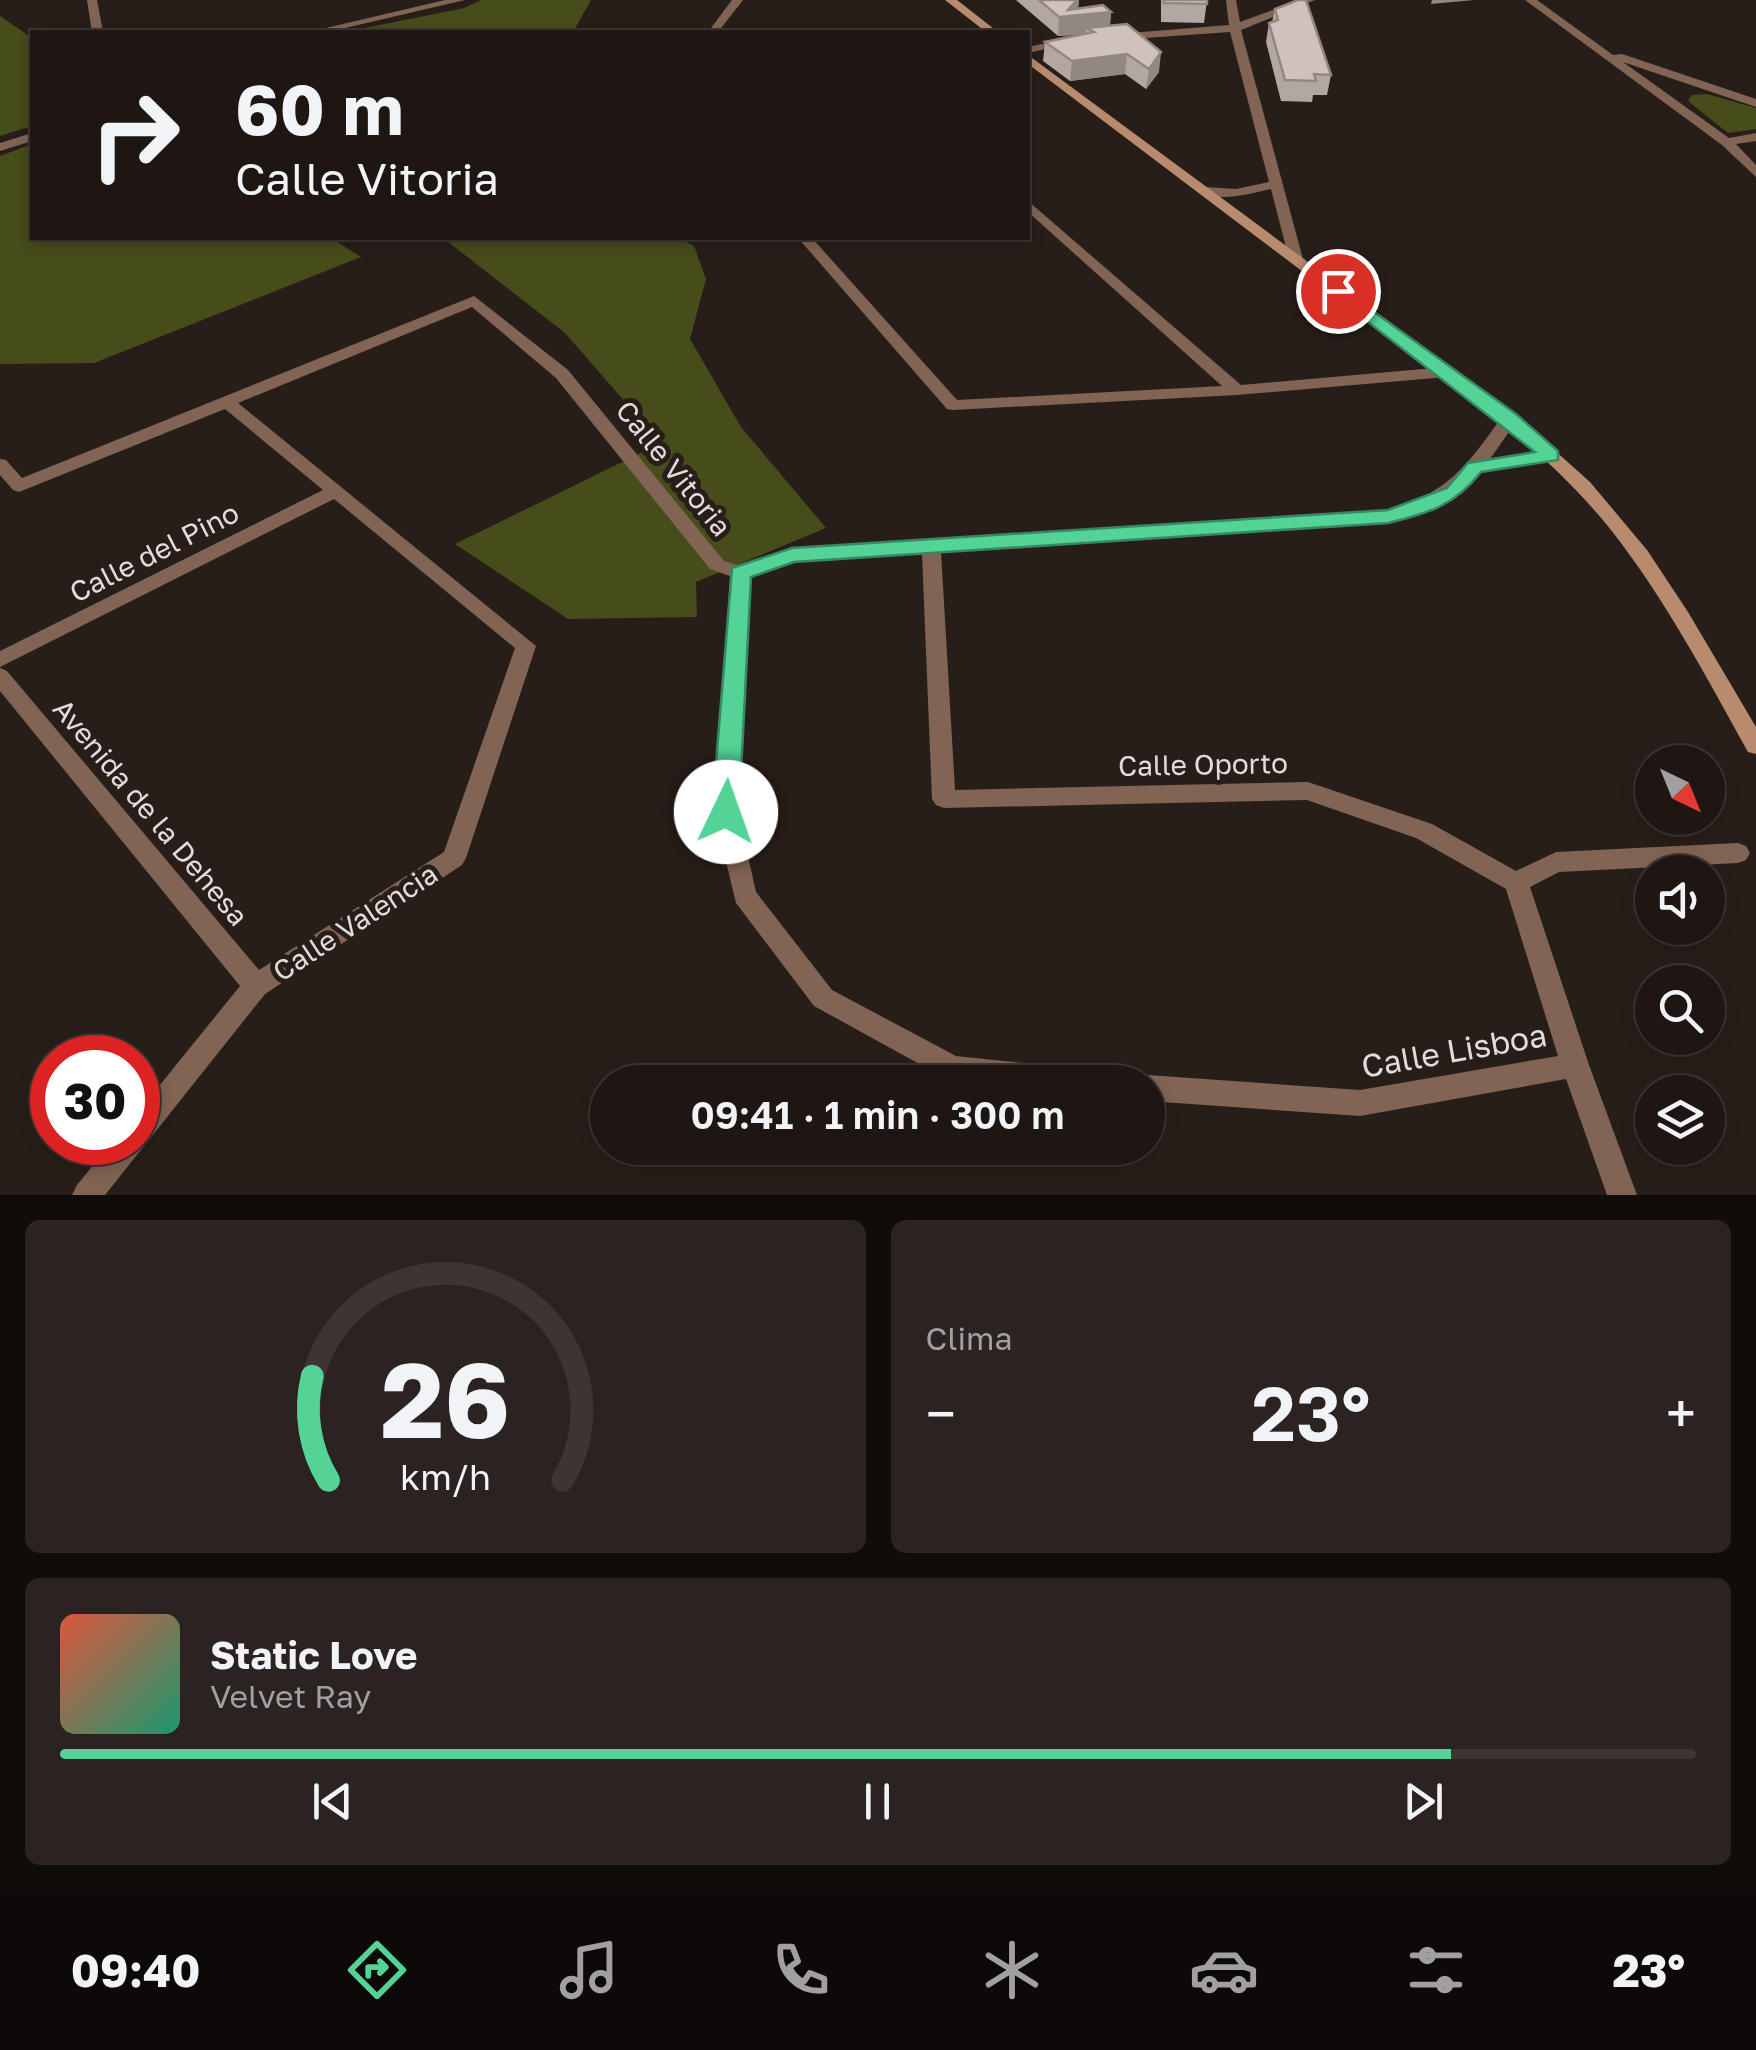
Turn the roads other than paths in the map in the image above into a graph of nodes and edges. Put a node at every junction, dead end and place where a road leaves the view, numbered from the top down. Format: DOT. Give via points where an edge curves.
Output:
graph roads {
  1 [pos="92,0"];
  2 [pos="460,0"];
  3 [pos="738,0"];
  4 [pos="950,0"];
  5 [pos="1231,0"];
  6 [pos="1310,0"];
  7 [pos="1530,0"];
  8 [pos="1234,28"];
  9 [pos="98,30"];
  10 [pos="324,30"];
  11 [pos="716,30"];
  12 [pos="989,30"];
  13 [pos="1030,38"];
  14 [pos="1100,39"];
  15 [pos="1082,40"];
  16 [pos="1062,42"];
  17 [pos="1030,50"];
  18 [pos="1607,53"];
  19 [pos="1030,60"];
  20 [pos="1756,103"];
  21 [pos="30,137"];
  22 [pos="1756,137"];
  23 [pos="1727,142"];
  24 [pos="0,147"];
  25 [pos="1756,173"];
  26 [pos="1276,184"];
  27 [pos="1204,191"];
  28 [pos="1030,207"];
  29 [pos="807,240"];
  30 [pos="1296,259"];
  31 [pos="1446,372"];
  32 [pos="1236,390"];
  33 [pos="227,402"];
  34 [pos="1509,418"];
  35 [pos="1551,455"];
  36 [pos="0,464"];
  37 [pos="1475,467"];
  38 [pos="334,492"];
  39 [pos="931,545"];
  40 [pos="740,573"];
  41 [pos="0,660"];
  42 [pos="0,676"];
  43 [pos="1756,746"];
  44 [pos="1738,854"];
  45 [pos="1516,883"];
  46 [pos="256,986"];
  47 [pos="947,1065"];
  48 [pos="1575,1065"];
  49 [pos="1165,1089"];
  50 [pos="160,1106"];
  51 [pos="111,1165"];
  52 [pos="87,1195"];
  53 [pos="1622,1195"];
  1 -- 9 [label="street"];
  2 -- 10 [label="street"];
  3 -- 11 [label="street"];
  4 -- 12 [label="main road"];
  5 -- 8 [label="street"];
  6 -- 8 [label="street"];
  7 -- 18 [label="street"];
  8 -- 14 [label="street"];
  8 -- 26 [label="street"];
  13 -- 16 [label="street"];
  15 -- 16 [label="street"];
  16 -- 17 [label="street"];
  18 -- 20 [label="street"];
  18 -- 23 [label="street"];
  19 -- 27 [label="main road"];
  21 -- 24 [label="street"];
  22 -- 23 [label="street"];
  23 -- 25 [label="street"];
  26 -- 27 [label="street"];
  26 -- 30 [label="street"];
  27 -- 30 [label="main road"];
  28 -- 32 [label="street"];
  29 -- 32 [label="street" via="953,405"];
  30 -- 31 [label="main road"];
  31 -- 32 [label="street"];
  31 -- 34 [label="main road"];
  33 -- 36 [label="street, Calle Vitoria" via="19,486"];
  33 -- 38 [label="street, Calle Valencia"];
  33 -- 40 [label="street, Calle Vitoria" via="474,300 562,374 717,565"];
  34 -- 35 [label="main road"];
  34 -- 37 [label="street, Calle Vitoria"];
  35 -- 37 [label="street"];
  35 -- 43 [label="main road" via="1632,544"];
  37 -- 39 [label="street, Calle Vitoria" via="1454,492 1388,517"];
  38 -- 41 [label="street, Calle del Pino"];
  38 -- 46 [label="street, Calle Valencia" via="526,646 454,858"];
  39 -- 40 [label="street, Calle Vitoria" via="792,556"];
  39 -- 45 [label="street, Calle Oporto" via="944,799 1308,792 1424,830"];
  40 -- 47 [label="street" via="726,812 745,896 823,998"];
  42 -- 46 [label="street, Avenida de la Dehesa"];
  44 -- 45 [label="street" via="1556,862"];
  45 -- 48 [label="street"];
  46 -- 50 [label="street, Calle Valencia"];
  48 -- 49 [label="street, Calle Lisboa" via="1360,1104"];
  48 -- 53 [label="street, Calle Lisboa"];
  51 -- 52 [label="street"];
}
